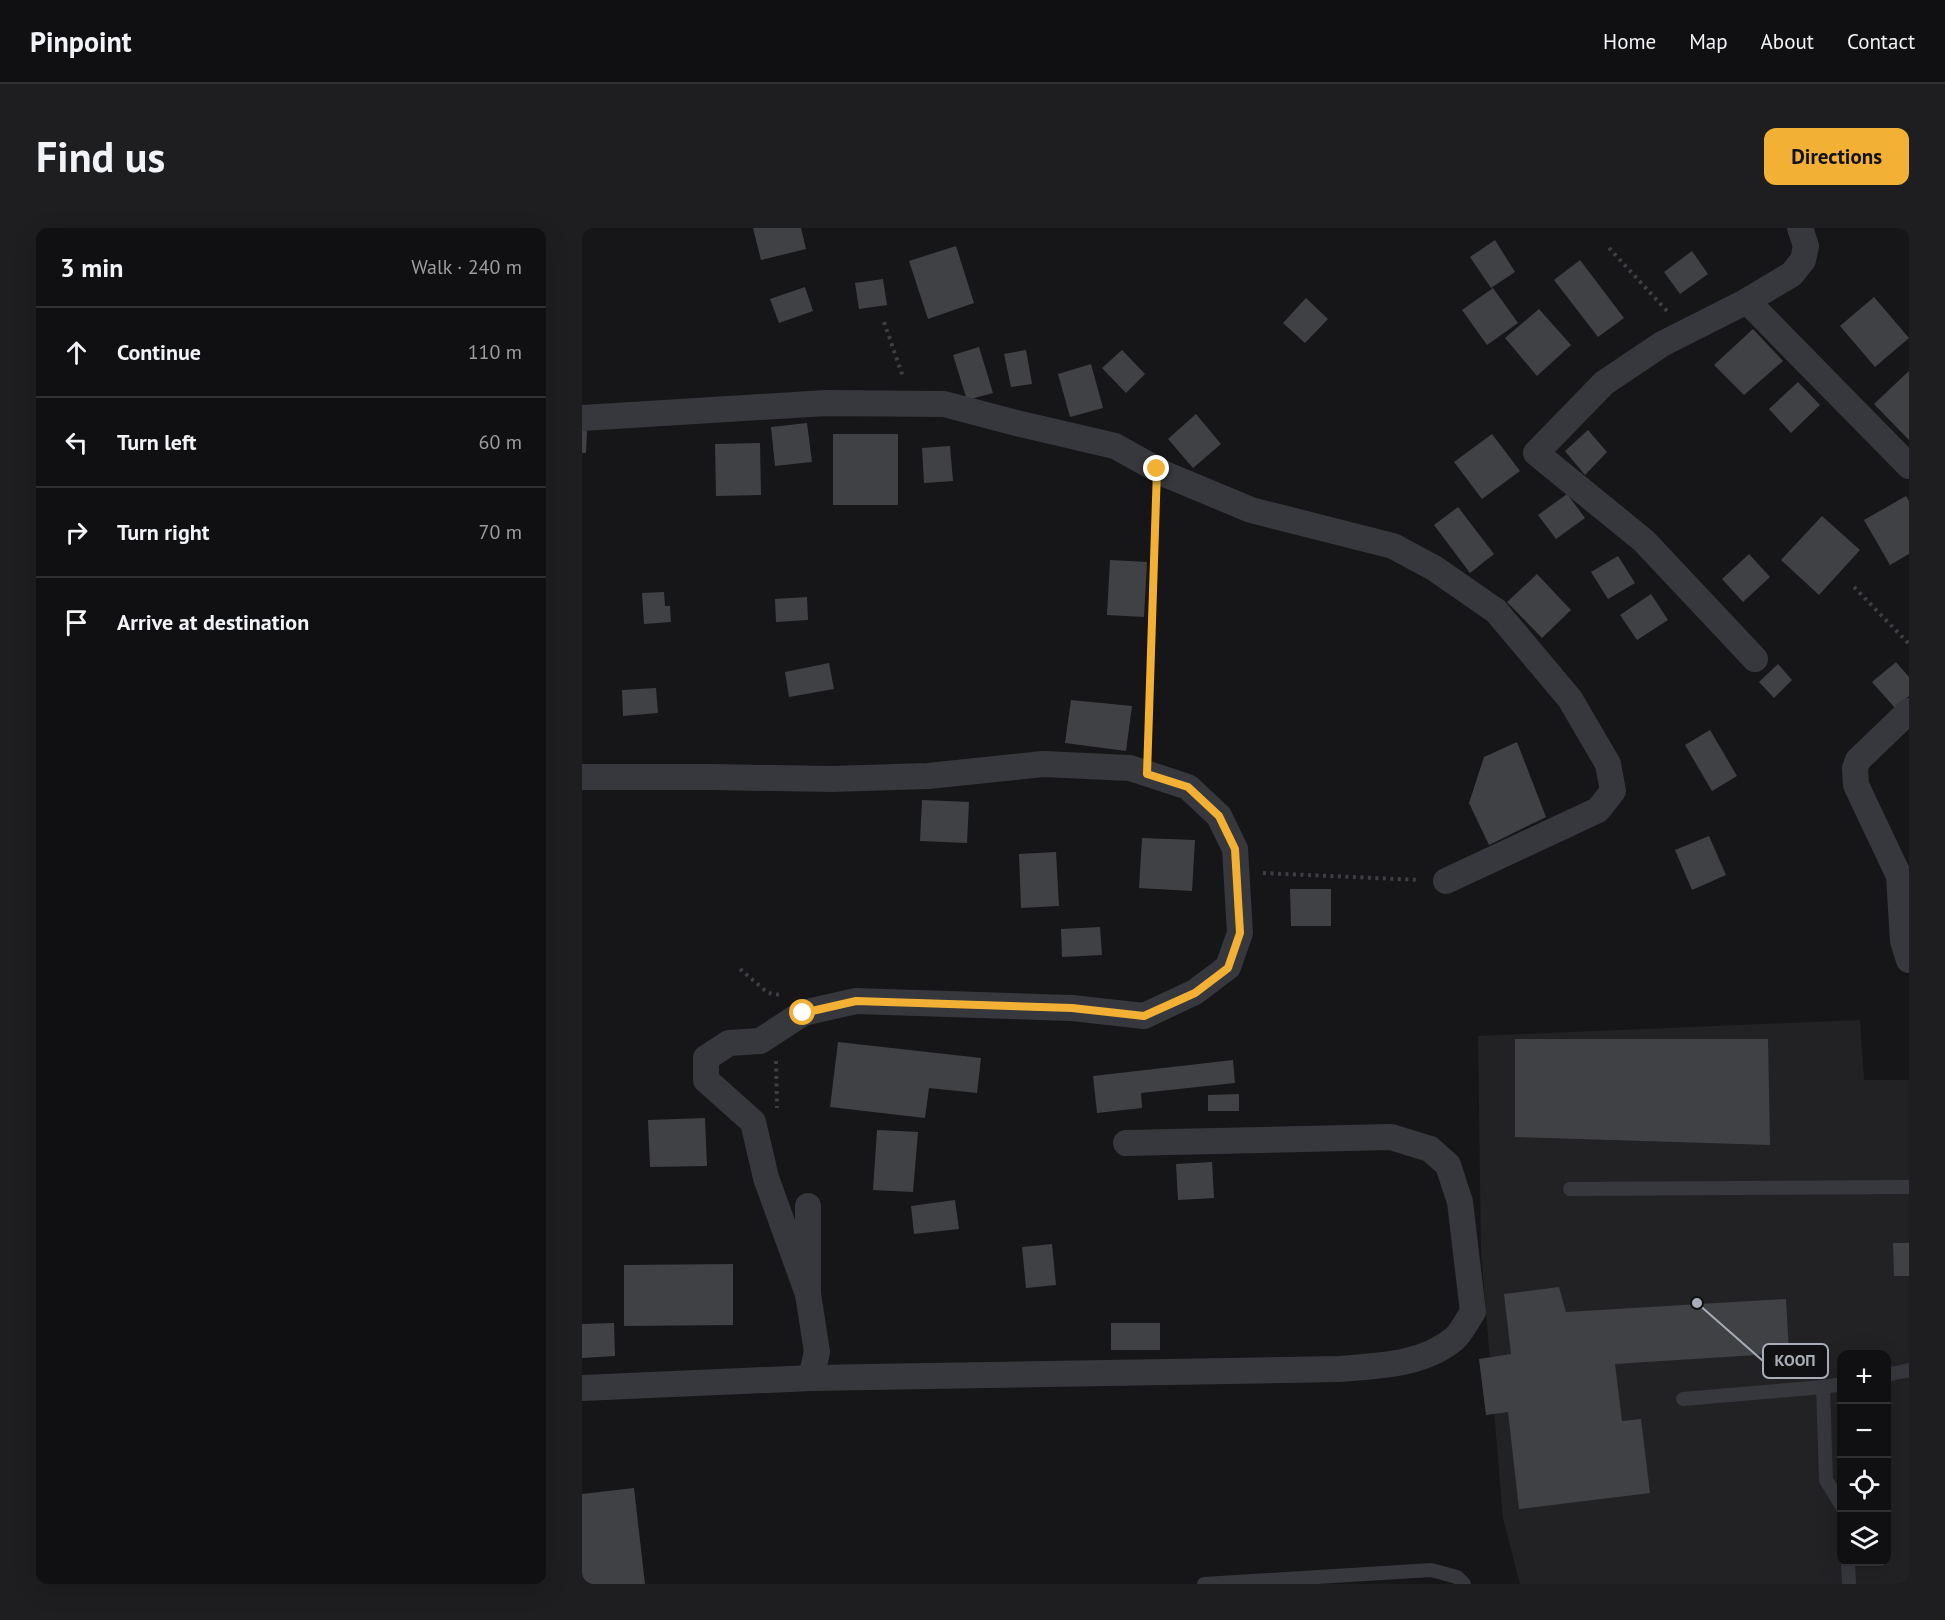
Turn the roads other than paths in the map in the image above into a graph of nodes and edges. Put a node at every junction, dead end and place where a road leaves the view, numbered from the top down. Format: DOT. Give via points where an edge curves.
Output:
graph roads {
  1 [pos="1800,228"];
  2 [pos="1747,301"];
  3 [pos="582,418"];
  4 [pos="1909,466"];
  5 [pos="1755,659"];
  6 [pos="1909,711"];
  7 [pos="582,777"];
  8 [pos="1446,881"];
  9 [pos="1909,960"];
  10 [pos="1125,1143"];
  11 [pos="1909,1186"];
  12 [pos="1570,1189"];
  13 [pos="808,1206"];
  14 [pos="808,1294"];
  15 [pos="1909,1370"];
  16 [pos="1891,1374"];
  17 [pos="811,1378"];
  18 [pos="1837,1385"];
  19 [pos="1823,1387"];
  20 [pos="582,1388"];
  21 [pos="1683,1399"];
  22 [pos="1837,1498"];
  23 [pos="1848,1566"];
  24 [pos="1204,1584"];
  25 [pos="1464,1584"];
  26 [pos="1850,1584"];
  1 -- 2 [label="street" via="1806,246 1803,260 1792,274"];
  2 -- 4 [label="street"];
  2 -- 5 [label="street" via="1662,344 1604,383 1536,453 1644,541"];
  3 -- 8 [label="street" via="826,403 944,404 1115,446 1251,510 1392,546 1434,568 1496,610 1570,699 1608,764 1612,790 1598,810"];
  6 -- 9 [label="street" via="1858,760 1854,777 1899,876 1903,941"];
  7 -- 14 [label="street" via="842,779 928,776 1043,764 1130,768 1188,787 1219,816 1235,849 1240,933 1228,968 1195,993 1144,1016 1072,1008 856,1001 803,1013 760,1041 729,1043 706,1058 706,1080 753,1122 766,1178"];
  10 -- 17 [label="street" via="1391,1137 1430,1149 1448,1165 1460,1202 1473,1312 1455,1338 1428,1356 1386,1365"];
  11 -- 12 [label="lane"];
  13 -- 14 [label="street"];
  14 -- 17 [label="street" via="817,1352"];
  15 -- 16 [label="lane"];
  17 -- 20 [label="street"];
  18 -- 19 [label="lane"];
  19 -- 21 [label="lane"];
  19 -- 22 [label="lane" via="1826,1480"];
  23 -- 26 [label="lane"];
  24 -- 25 [label="lane" via="1431,1570 1457,1577"];
}
